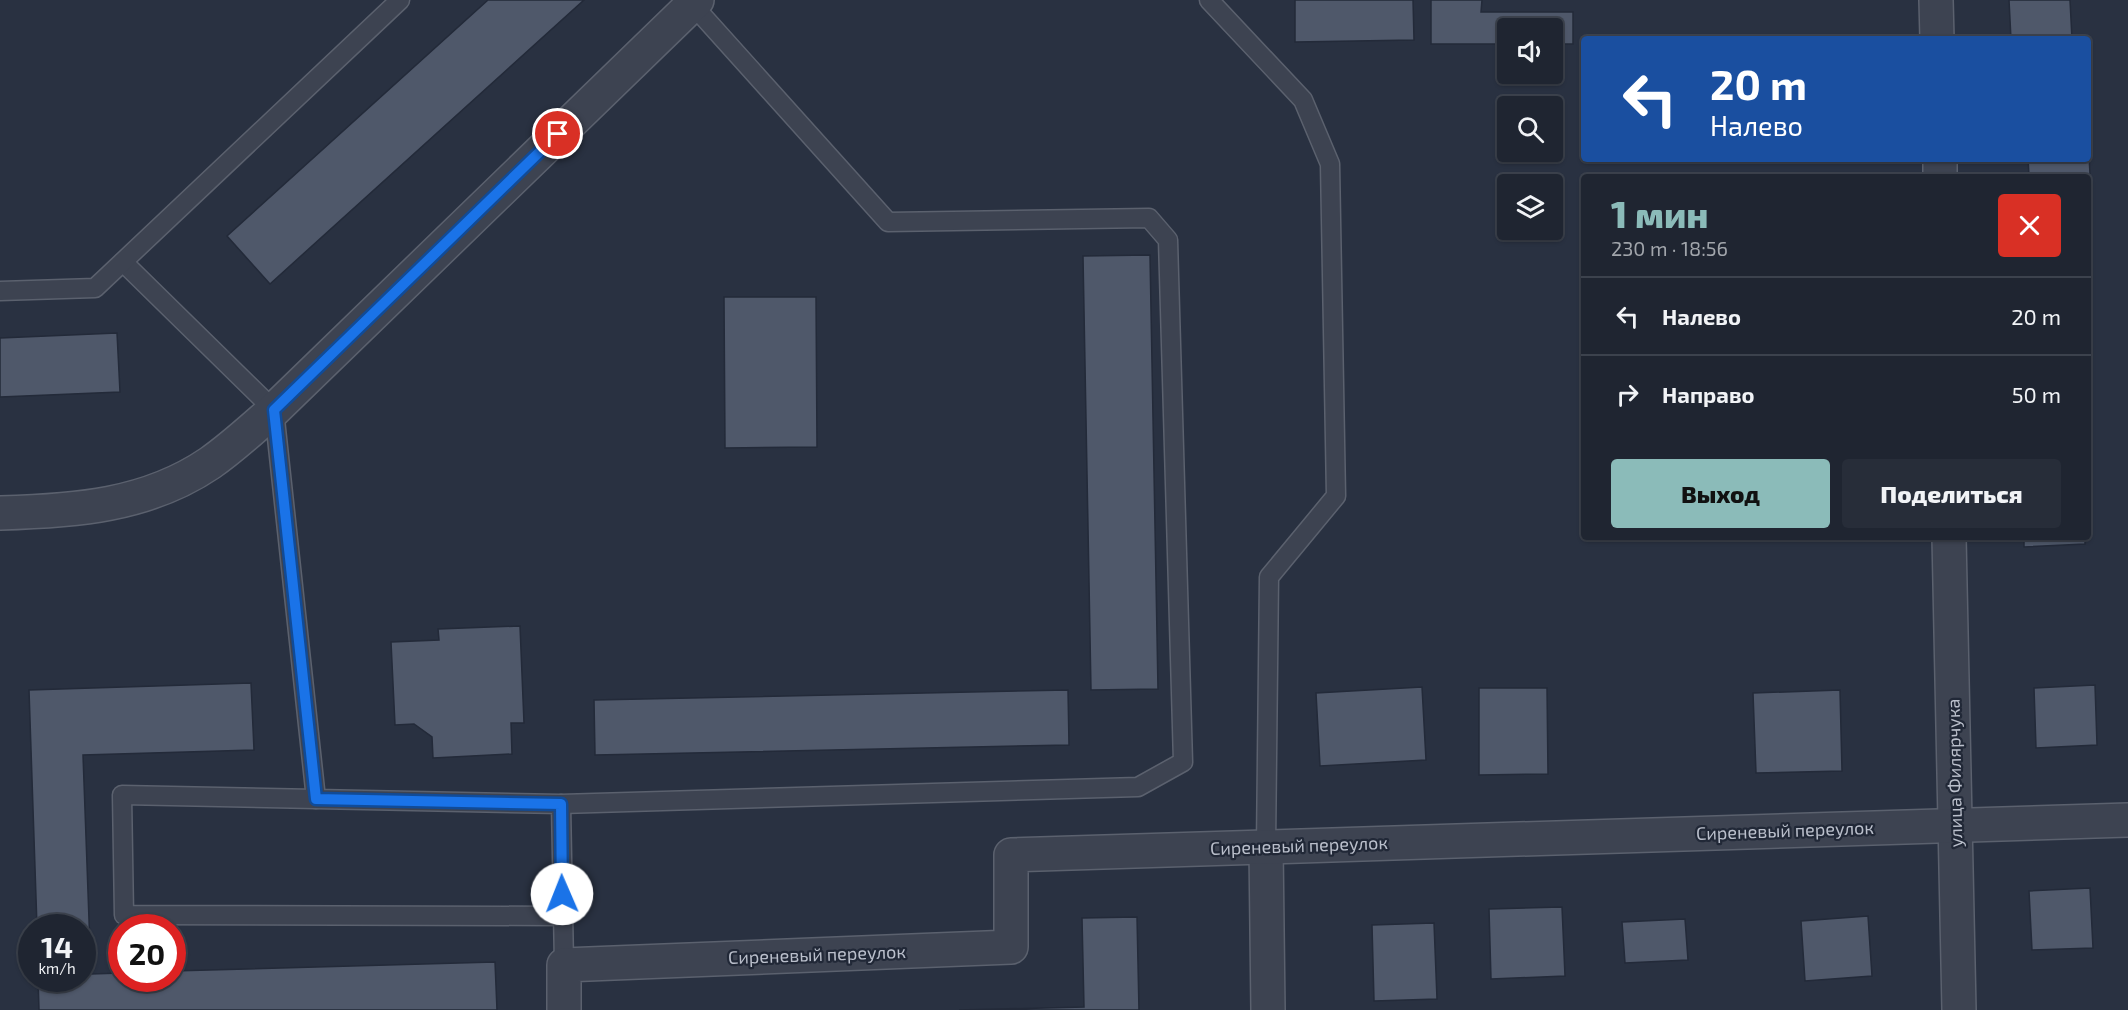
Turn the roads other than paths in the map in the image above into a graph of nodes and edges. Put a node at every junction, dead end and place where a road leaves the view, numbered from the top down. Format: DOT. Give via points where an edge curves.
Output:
graph roads {
  1 [pos="400,0"];
  2 [pos="1209,0"];
  3 [pos="1936,0"];
  4 [pos="695,2"];
  5 [pos="1937,36"];
  6 [pos="123,262"];
  7 [pos="0,291"];
  8 [pos="274,410"];
  9 [pos="0,513"];
  10 [pos="1949,540"];
  11 [pos="316,799"];
  12 [pos="561,804"];
  13 [pos="2128,820"];
  14 [pos="1956,825"];
  15 [pos="1266,847"];
  16 [pos="563,916"];
  17 [pos="564,965"];
  18 [pos="564,1010"];
  19 [pos="1268,1010"];
  20 [pos="1959,1010"];
  1 -- 6 [label="lane"];
  2 -- 15 [label="lane" via="1303,100 1330,164 1336,496 1269,577"];
  3 -- 5 [label="street"];
  4 -- 8 [label="street"];
  4 -- 12 [label="lane" via="888,222 1149,218 1168,240 1183,762 1138,787"];
  6 -- 7 [label="lane" via="95,288"];
  6 -- 8 [label="lane"];
  8 -- 9 [label="street" via="210,463 160,490 122,502 69,511"];
  8 -- 11 [label="lane"];
  10 -- 14 [label="street, улица Филярчука"];
  11 -- 12 [label="lane"];
  11 -- 16 [label="lane" via="122,795 124,915"];
  12 -- 16 [label="lane"];
  13 -- 14 [label="street, Сиреневый переулок"];
  14 -- 15 [label="street, Сиреневый переулок"];
  14 -- 20 [label="street, улица Филярчука"];
  15 -- 17 [label="street, Сиреневый переулок" via="1011,855 1011,947"];
  15 -- 19 [label="street"];
  16 -- 17 [label="lane"];
  17 -- 18 [label="street"];
}
